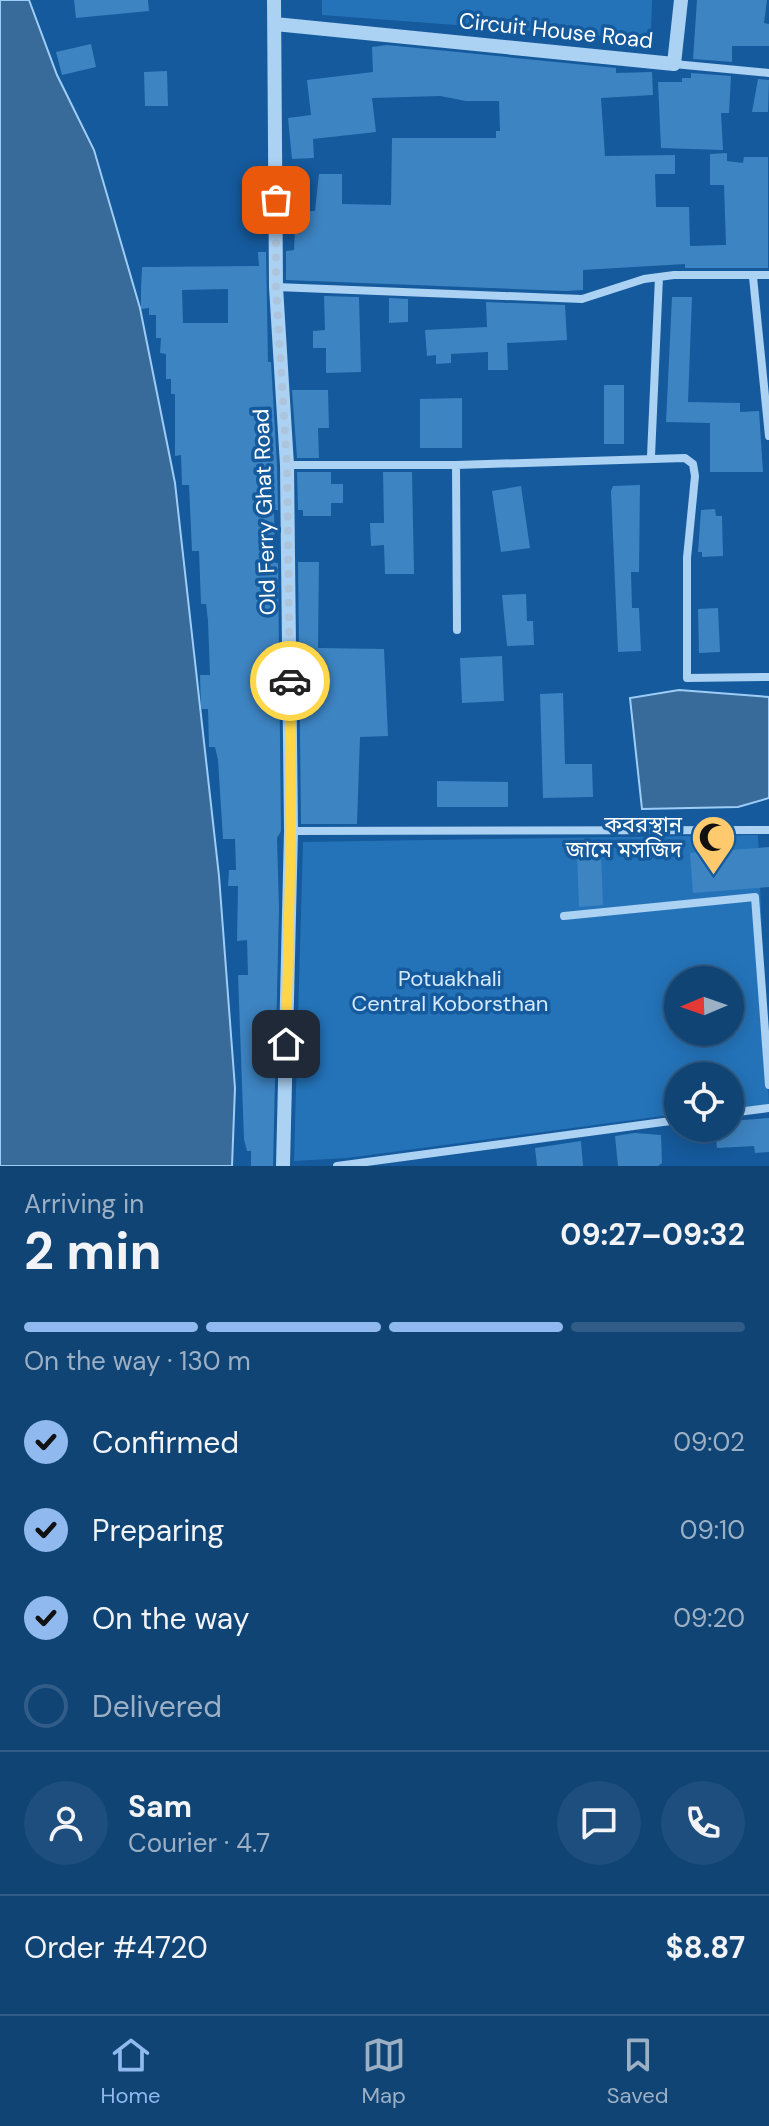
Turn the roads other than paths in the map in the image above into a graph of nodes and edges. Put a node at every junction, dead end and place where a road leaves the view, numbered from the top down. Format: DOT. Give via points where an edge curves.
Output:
graph roads {
  1 [pos="274,0"];
  2 [pos="681,0"];
  3 [pos="275,24"];
  4 [pos="674,64"];
  5 [pos="769,73"];
  6 [pos="769,275"];
  7 [pos="659,277"];
  8 [pos="753,277"];
  9 [pos="276,287"];
  10 [pos="769,436"];
  11 [pos="651,456"];
  12 [pos="287,465"];
  13 [pos="456,465"];
  14 [pos="457,630"];
  15 [pos="769,677"];
  16 [pos="769,830"];
  17 [pos="291,831"];
  18 [pos="564,916"];
  19 [pos="769,1085"];
  20 [pos="769,1108"];
  21 [pos="744,1111"];
  22 [pos="664,1122"];
  23 [pos="283,1166"];
  24 [pos="337,1166"];
  1 -- 3 [label="street, Old Ferry Ghat Road"];
  2 -- 4 [label="street, Circuit House Road"];
  3 -- 4 [label="street, Circuit House Road"];
  3 -- 9 [label="street, Old Ferry Ghat Road"];
  4 -- 5 [label="street"];
  6 -- 8 [label="street"];
  7 -- 8 [label="street"];
  7 -- 9 [label="street" via="582,299"];
  7 -- 11 [label="street"];
  8 -- 10 [label="street"];
  9 -- 12 [label="street, Old Ferry Ghat Road"];
  11 -- 13 [label="street"];
  11 -- 15 [label="street" via="685,458 693,464 695,476 687,558 687,678"];
  12 -- 13 [label="street"];
  12 -- 17 [label="street, Old Ferry Ghat Road"];
  13 -- 14 [label="street"];
  16 -- 17 [label="street"];
  17 -- 23 [label="street, Old Ferry Ghat Road"];
  18 -- 19 [label="street" via="755,897"];
  20 -- 21 [label="street"];
  22 -- 24 [label="street"];
}
